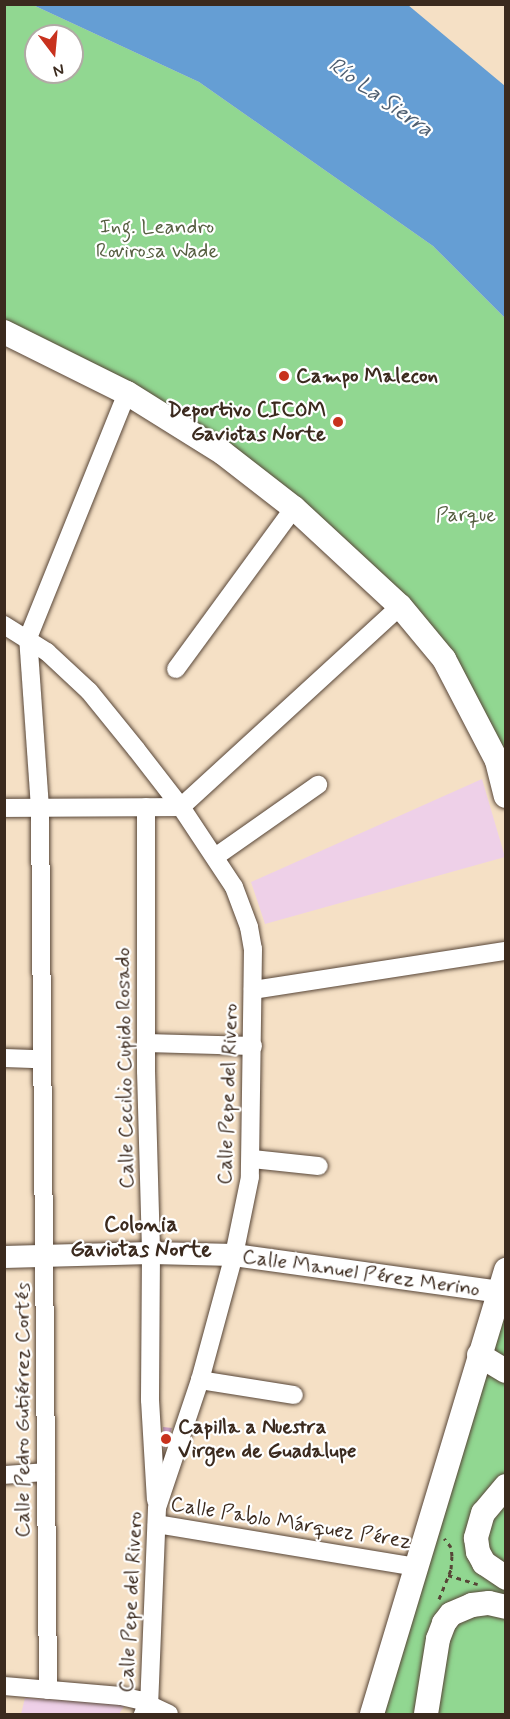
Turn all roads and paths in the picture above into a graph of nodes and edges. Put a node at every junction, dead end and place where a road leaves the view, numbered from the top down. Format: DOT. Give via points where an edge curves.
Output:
graph roads {
  1 [pos="4,332"];
  2 [pos="127,393"];
  3 [pos="294,508"];
  4 [pos="400,606"];
  5 [pos="4,625"];
  6 [pos="28,638"];
  7 [pos="176,669"];
  8 [pos="318,784"];
  9 [pos="506,796"];
  10 [pos="146,807"];
  11 [pos="181,807"];
  12 [pos="4,808"];
  13 [pos="40,808"];
  14 [pos="215,857"];
  15 [pos="506,951"];
  16 [pos="254,990"];
  17 [pos="146,1043"];
  18 [pos="253,1046"];
  19 [pos="4,1058"];
  20 [pos="40,1059"];
  21 [pos="252,1159"];
  22 [pos="319,1166"];
  23 [pos="151,1253"];
  24 [pos="234,1255"];
  25 [pos="4,1257"];
  26 [pos="44,1257"];
  27 [pos="504,1290"];
  28 [pos="479,1355"];
  29 [pos="506,1371"];
  30 [pos="200,1380"];
  31 [pos="294,1395"];
  32 [pos="46,1472"];
  33 [pos="4,1475"];
  34 [pos="506,1486"];
  35 [pos="157,1516"];
  36 [pos="429,1525"];
  37 [pos="417,1567"];
  38 [pos="506,1578"];
  39 [pos="435,1607"];
  40 [pos="505,1607"];
  41 [pos="4,1686"];
  42 [pos="48,1690"];
  43 [pos="146,1709"];
  44 [pos="170,1714"];
  45 [pos="372,1714"];
  46 [pos="426,1714"];
  1 -- 2 [label="main road"];
  2 -- 3 [label="main road" via="223,453"];
  2 -- 6 [label="street, Calle Pedro Gutiérrez Cortés"];
  3 -- 4 [label="main road"];
  3 -- 7 [label="street"];
  4 -- 9 [label="main road" via="444,659 497,761"];
  4 -- 11 [label="street"];
  5 -- 6 [label="street, Calle Pepe del Rivero"];
  6 -- 11 [label="street, Calle Pepe del Rivero" via="89,691"];
  6 -- 13 [label="street, Calle Pedro Gutiérrez Cortés"];
  8 -- 14 [label="street"];
  10 -- 11 [label="street"];
  10 -- 13 [label="street"];
  10 -- 17 [label="street, Calle Cecilio Cupido Rosado"];
  11 -- 14 [label="street, Calle Pepe del Rivero"];
  12 -- 13 [label="street"];
  13 -- 20 [label="street, Calle Pedro Gutiérrez Cortés"];
  14 -- 16 [label="street, Calle Pepe del Rivero" via="239,897 249,927"];
  15 -- 16 [label="street"];
  16 -- 18 [label="street, Calle Pepe del Rivero"];
  17 -- 18 [label="street"];
  17 -- 23 [label="street, Calle Cecilio Cupido Rosado"];
  18 -- 21 [label="street, Calle Pepe del Rivero"];
  19 -- 20 [label="street"];
  20 -- 26 [label="street, Calle Pedro Gutiérrez Cortés"];
  21 -- 22 [label="street"];
  21 -- 24 [label="street, Calle Pepe del Rivero"];
  23 -- 24 [label="street, Calle Manuel Pérez Merino"];
  23 -- 26 [label="street, Calle Manuel Pérez Merino"];
  23 -- 35 [label="street, Calle Cecilio Cupido Rosado" via="150,1400"];
  24 -- 27 [label="street, Calle Manuel Pérez Merino"];
  24 -- 30 [label="street, Calle Pepe del Rivero"];
  25 -- 26 [label="street, Calle Manuel Pérez Merino"];
  26 -- 32 [label="street, Calle Pedro Gutiérrez Cortés"];
  27 -- 28 [label="main road"];
  28 -- 29 [label="main road"];
  28 -- 36 [label="main road"];
  30 -- 31 [label="street"];
  30 -- 35 [label="street, Calle Pepe del Rivero"];
  32 -- 33 [label="street"];
  32 -- 42 [label="street, Calle Pedro Gutiérrez Cortés"];
  34 -- 38 [label="main road" via="483,1513 476,1538 484,1563"];
  35 -- 37 [label="street, Calle Pablo Márquez Pérez"];
  35 -- 43 [label="street, Calle Pepe del Rivero"];
  36 -- 37 [label="main road"];
  36 -- 39 [label="path" via="446,1540 452,1556"];
  37 -- 45 [label="main road"];
  40 -- 46 [label="main road" via="489,1603 472,1605 451,1614 444,1623"];
  41 -- 42 [label="street"];
  42 -- 43 [label="street" via="121,1696"];
  43 -- 44 [label="street"];
}
